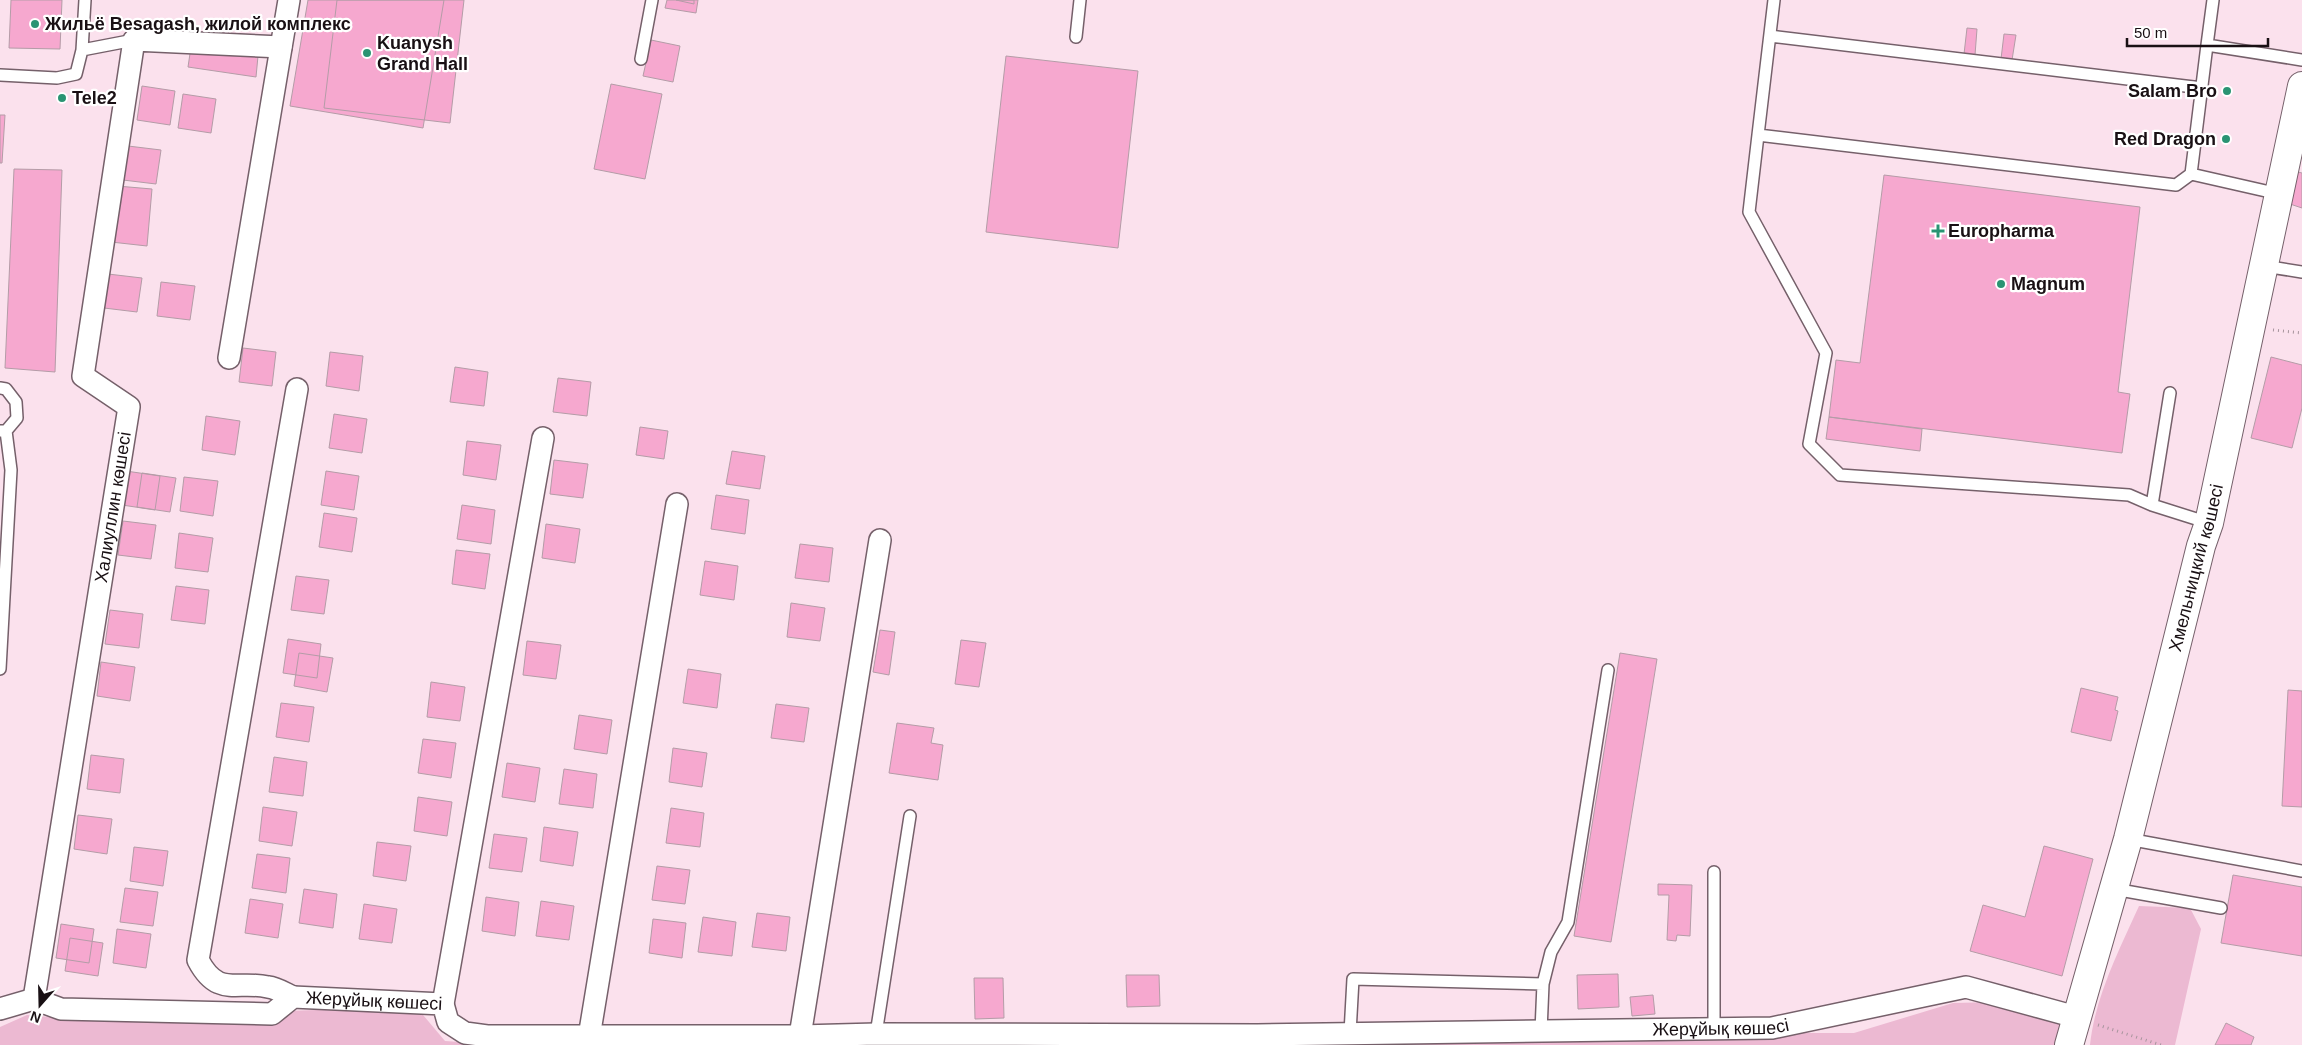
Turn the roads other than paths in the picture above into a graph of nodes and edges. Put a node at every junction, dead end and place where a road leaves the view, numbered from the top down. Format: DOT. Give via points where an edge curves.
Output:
graph roads {
  1 [pos="85,0"];
  2 [pos="289,0"];
  3 [pos="652,0"];
  4 [pos="1080,0"];
  5 [pos="1774,0"];
  6 [pos="2213,0"];
  7 [pos="1076,36"];
  8 [pos="1770,36"];
  9 [pos="134,40"];
  10 [pos="2207,45"];
  11 [pos="281,47"];
  12 [pos="82,50"];
  13 [pos="641,58"];
  14 [pos="2302,60"];
  15 [pos="0,76"];
  16 [pos="2302,86"];
  17 [pos="2202,88"];
  18 [pos="1758,135"];
  19 [pos="2191,174"];
  20 [pos="2279,194"];
  21 [pos="2264,266"];
  22 [pos="2302,272"];
  23 [pos="229,358"];
  24 [pos="0,388"];
  25 [pos="297,389"];
  26 [pos="2170,393"];
  27 [pos="3,431"];
  28 [pos="543,438"];
  29 [pos="676,504"];
  30 [pos="2152,505"];
  31 [pos="2208,523"];
  32 [pos="880,540"];
  33 [pos="0,669"];
  34 [pos="1608,670"];
  35 [pos="910,816"];
  36 [pos="2128,839"];
  37 [pos="2302,871"];
  38 [pos="1714,872"];
  39 [pos="2114,889"];
  40 [pos="2221,908"];
  41 [pos="1543,984"];
  42 [pos="294,997"];
  43 [pos="34,999"];
  44 [pos="443,1004"];
  45 [pos="0,1010"];
  46 [pos="2076,1017"];
  47 [pos="1714,1029"];
  48 [pos="1541,1031"];
  49 [pos="1350,1033"];
  50 [pos="876,1034"];
  51 [pos="800,1036"];
  52 [pos="589,1037"];
  53 [pos="2069,1045"];
  1 -- 12 [label="lane"];
  2 -- 11 [label="street"];
  3 -- 13 [label="lane"];
  4 -- 7 [label="lane"];
  5 -- 8 [label="lane"];
  6 -- 10 [label="lane"];
  8 -- 17 [label="lane"];
  8 -- 18 [label="lane"];
  9 -- 11 [label="street"];
  9 -- 12 [label="lane"];
  9 -- 43 [label="street, Халиуллин көшесі" via="82,376 129,406"];
  10 -- 14 [label="lane"];
  10 -- 17 [label="lane"];
  11 -- 23 [label="street"];
  12 -- 15 [label="lane" via="76,74 57,78"];
  16 -- 20 [label="street, Хмельницкий көшесі"];
  17 -- 19 [label="lane"];
  18 -- 19 [label="lane" via="2176,186"];
  18 -- 30 [label="lane" via="1749,212 1826,353 1809,444 1840,475 2129,495"];
  19 -- 20 [label="lane"];
  20 -- 21 [label="street, Хмельницкий көшесі"];
  21 -- 22 [label="lane"];
  21 -- 31 [label="street, Хмельницкий көшесі"];
  24 -- 27 [label="lane" via="6,389 16,402 17,418"];
  25 -- 42 [label="street" via="198,960 206,976 221,984 269,987"];
  26 -- 30 [label="lane"];
  27 -- 33 [label="lane" via="11,470"];
  28 -- 44 [label="street"];
  29 -- 52 [label="street"];
  30 -- 31 [label="lane"];
  31 -- 36 [label="street, Хмельницкий көшесі"];
  32 -- 51 [label="street"];
  34 -- 41 [label="lane" via="1568,922 1551,952"];
  35 -- 50 [label="lane"];
  36 -- 37 [label="lane"];
  36 -- 39 [label="street, Хмельницкий көшесі"];
  38 -- 47 [label="lane"];
  39 -- 40 [label="lane"];
  39 -- 46 [label="street, Хмельницкий көшесі"];
  41 -- 48 [label="lane"];
  41 -- 49 [label="lane" via="1353,980"];
  42 -- 43 [label="street, Жерұйық көшесі" via="272,1014 61,1009"];
  42 -- 44 [label="street, Жерұйық көшесі"];
  43 -- 45 [label="street"];
  44 -- 52 [label="street, Жерұйық көшесі" via="448,1022 465,1033"];
  46 -- 47 [label="street, Жерұйық көшесі" via="1966,988 1772,1028"];
  46 -- 53 [label="street, Хмельницкий көшесі"];
  47 -- 48 [label="street, Жерұйық көшесі"];
  48 -- 49 [label="street, Жерұйық көшесі"];
  49 -- 50 [label="street, Жерұйық көшесі"];
  50 -- 51 [label="street, Жерұйық көшесі"];
  51 -- 52 [label="street, Жерұйық көшесі"];
}
